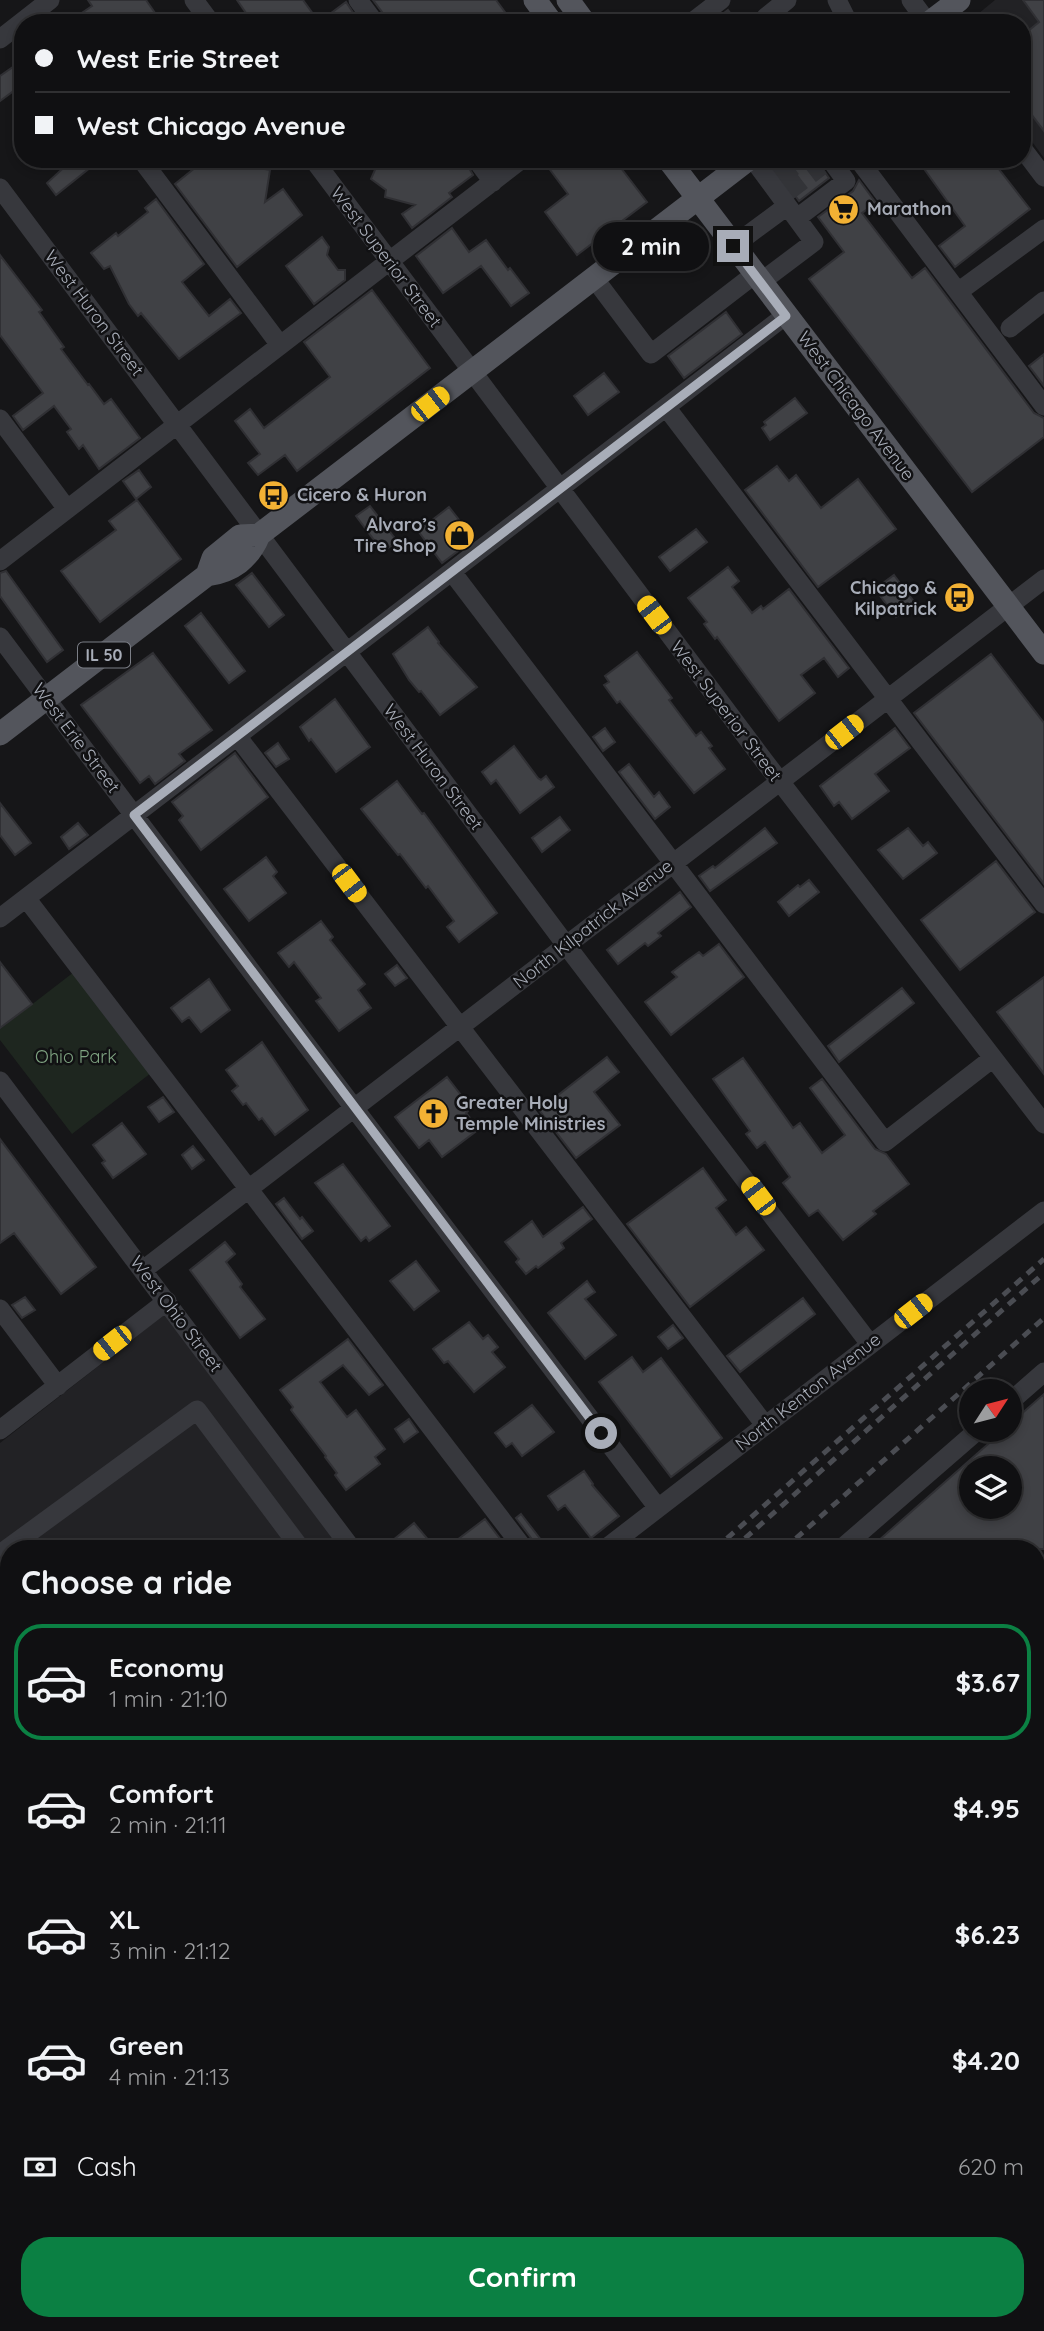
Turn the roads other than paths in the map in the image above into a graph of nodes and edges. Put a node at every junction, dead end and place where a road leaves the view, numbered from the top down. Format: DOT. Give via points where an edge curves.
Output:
graph roads {
  1 [pos="50,0"];
  2 [pos="721,0"];
  3 [pos="788,0"];
  4 [pos="959,0"];
  5 [pos="31,12"];
  6 [pos="703,14"];
  7 [pos="769,14"];
  8 [pos="940,14"];
  9 [pos="14,26"];
  10 [pos="0,38"];
  11 [pos="1031,160"];
  12 [pos="148,168"];
  13 [pos="320,168"];
  14 [pos="483,168"];
  15 [pos="511,168"];
  16 [pos="675,168"];
  17 [pos="739,168"];
  18 [pos="759,168"];
  19 [pos="833,168"];
  20 [pos="865,168"];
  21 [pos="1044,177"];
  22 [pos="493,182"];
  23 [pos="0,188"];
  24 [pos="783,196"];
  25 [pos="697,199"];
  26 [pos="1044,229"];
  27 [pos="733,246"];
  28 [pos="389,262"];
  29 [pos="594,278"];
  30 [pos="758,278"];
  31 [pos="958,292"];
  32 [pos="1044,301"];
  33 [pos="786,316"];
  34 [pos="1010,328"];
  35 [pos="280,345"];
  36 [pos="471,373"];
  37 [pos="1044,406"];
  38 [pos="666,407"];
  39 [pos="0,419"];
  40 [pos="177,424"];
  41 [pos="559,489"];
  42 [pos="67,509"];
  43 [pos="260,535"];
  44 [pos="0,561"];
  45 [pos="452,572"];
  46 [pos="1044,579"];
  47 [pos="1008,606"];
  48 [pos="0,637"];
  49 [pos="347,652"];
  50 [pos="1044,653"];
  51 [pos="887,698"];
  52 [pos="47,699"];
  53 [pos="0,734"];
  54 [pos="237,736"];
  55 [pos="779,781"];
  56 [pos="134,815"];
  57 [pos="674,862"];
  58 [pos="26,898"];
  59 [pos="1044,905"];
  60 [pos="0,918"];
  61 [pos="566,945"];
  62 [pos="460,1027"];
  63 [pos="993,1058"];
  64 [pos="0,1081"];
  65 [pos="354,1108"];
  66 [pos="1044,1124"];
  67 [pos="248,1189"];
  68 [pos="1044,1211"];
  69 [pos="143,1270"];
  70 [pos="167,1301"];
  71 [pos="0,1309"];
  72 [pos="870,1344"];
  73 [pos="1044,1372"];
  74 [pos="58,1386"];
  75 [pos="1022,1391"];
  76 [pos="765,1425"];
  77 [pos="0,1430"];
  78 [pos="964,1442"];
  79 [pos="658,1508"];
  80 [pos="19,1540"];
  81 [pos="294,1540"];
  82 [pos="345,1540"];
  83 [pos="517,1540"];
  84 [pos="617,1540"];
  85 [pos="851,1540"];
  1 -- 5 [label="street"];
  2 -- 6 [label="street"];
  3 -- 7 [label="street"];
  4 -- 8 [label="main road"];
  9 -- 10 [label="street"];
  11 -- 21 [label="street"];
  12 -- 35 [label="street"];
  13 -- 28 [label="street, West Superior Street"];
  14 -- 22 [label="street"];
  15 -- 22 [label="street"];
  16 -- 25 [label="main road, West Chicago Avenue"];
  17 -- 25 [label="main road, IL 50"];
  18 -- 24 [label="street"];
  19 -- 24 [label="street" via="846,181"];
  20 -- 31 [label="street"];
  22 -- 28 [label="street"];
  23 -- 40 [label="street, West Huron Street"];
  24 -- 27 [label="street"];
  24 -- 30 [label="street" via="814,242"];
  25 -- 27 [label="main road, West Chicago Avenue"];
  25 -- 29 [label="main road, IL 50"];
  26 -- 31 [label="street"];
  27 -- 30 [label="main road, West Chicago Avenue"];
  28 -- 35 [label="street"];
  28 -- 36 [label="street, West Superior Street"];
  29 -- 30 [label="street" via="651,354"];
  29 -- 36 [label="main road, IL 50"];
  30 -- 33 [label="main road, West Chicago Avenue"];
  31 -- 37 [label="street"];
  32 -- 34 [label="street"];
  33 -- 38 [label="street"];
  33 -- 47 [label="main road, West Chicago Avenue"];
  35 -- 40 [label="street"];
  36 -- 41 [label="street, West Superior Street"];
  36 -- 43 [label="main road, IL 50"];
  38 -- 41 [label="street"];
  38 -- 51 [label="street"];
  39 -- 42 [label="street"];
  40 -- 42 [label="street"];
  40 -- 43 [label="street, West Huron Street"];
  41 -- 45 [label="street"];
  41 -- 55 [label="street, West Superior Street"];
  42 -- 44 [label="street"];
  43 -- 49 [label="street, West Huron Street"];
  43 -- 52 [label="main road, IL 50" via="252,552 224,573 207,575"];
  45 -- 49 [label="street"];
  45 -- 57 [label="street"];
  46 -- 47 [label="street, North Kilpatrick Avenue"];
  47 -- 50 [label="main road, West Chicago Avenue"];
  47 -- 51 [label="street, North Kilpatrick Avenue"];
  48 -- 52 [label="street, West Erie Street"];
  49 -- 54 [label="street"];
  49 -- 61 [label="street, West Huron Street"];
  51 -- 55 [label="street, North Kilpatrick Avenue"];
  51 -- 59 [label="street"];
  52 -- 53 [label="main road, IL 50"];
  52 -- 56 [label="street, West Erie Street"];
  54 -- 56 [label="street"];
  54 -- 62 [label="street"];
  55 -- 57 [label="street, North Kilpatrick Avenue"];
  55 -- 63 [label="street, West Superior Street"];
  56 -- 58 [label="street"];
  56 -- 65 [label="street, West Erie Street"];
  57 -- 61 [label="street, North Kilpatrick Avenue"];
  57 -- 63 [label="street" via="885,1142"];
  58 -- 60 [label="street"];
  58 -- 67 [label="street"];
  61 -- 62 [label="street, North Kilpatrick Avenue"];
  61 -- 72 [label="street, West Huron Street"];
  62 -- 65 [label="street, North Kilpatrick Avenue"];
  62 -- 76 [label="street"];
  63 -- 66 [label="street, West Superior Street"];
  64 -- 69 [label="street, West Ohio Street"];
  65 -- 67 [label="street, North Kilpatrick Avenue"];
  65 -- 79 [label="street, West Erie Street"];
  67 -- 69 [label="street, North Kilpatrick Avenue"];
  67 -- 83 [label="street"];
  68 -- 72 [label="street, North Kenton Avenue"];
  69 -- 70 [label="street, West Ohio Street"];
  70 -- 74 [label="street"];
  70 -- 82 [label="street, West Ohio Street"];
  71 -- 74 [label="street"];
  72 -- 76 [label="street, North Kenton Avenue"];
  73 -- 75 [label="street"];
  74 -- 77 [label="street"];
  76 -- 79 [label="street, North Kenton Avenue"];
  78 -- 85 [label="street"];
  79 -- 84 [label="street, North Kenton Avenue"];
  80 -- 81 [label="street" via="197,1410"];
}
